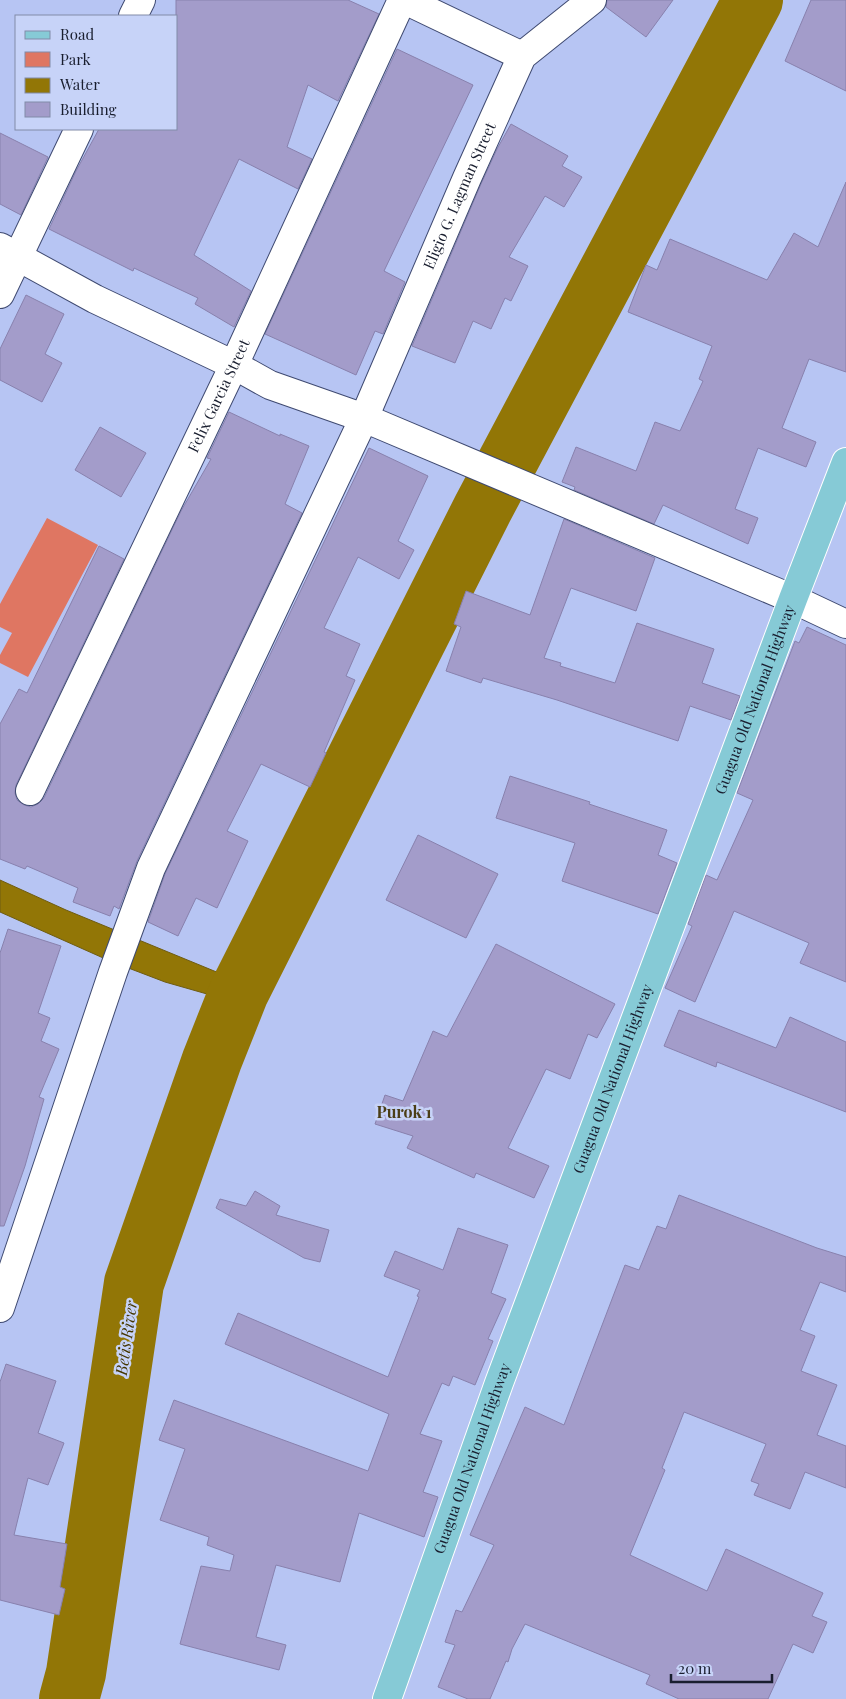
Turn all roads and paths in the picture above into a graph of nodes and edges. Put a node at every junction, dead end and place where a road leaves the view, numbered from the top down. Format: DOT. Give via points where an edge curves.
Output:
graph roads {
  1 [pos="141,0"];
  2 [pos="403,0"];
  3 [pos="592,0"];
  4 [pos="134,15"];
  5 [pos="522,56"];
  6 [pos="78,130"];
  7 [pos="9,253"];
  8 [pos="0,294"];
  9 [pos="234,365"];
  10 [pos="364,418"];
  11 [pos="846,462"];
  12 [pos="792,599"];
  13 [pos="846,624"];
  14 [pos="30,791"];
  15 [pos="0,1308"];
  16 [pos="387,1699"];
  1 -- 4 [label="street"];
  2 -- 5 [label="street"];
  2 -- 9 [label="street, Felix Garcia Street"];
  3 -- 5 [label="street, Eligio G. Lagman Street"];
  5 -- 10 [label="street, Eligio G. Lagman Street"];
  6 -- 7 [label="street"];
  7 -- 8 [label="street"];
  7 -- 9 [label="street" via="95,299"];
  9 -- 10 [label="street" via="270,385"];
  9 -- 14 [label="street, Felix Garcia Street"];
  10 -- 12 [label="street"];
  10 -- 15 [label="street, Eligio G. Lagman Street" via="151,868"];
  11 -- 12 [label="main road, Guagua Old National Highway"];
  12 -- 13 [label="street"];
  12 -- 16 [label="main road, Guagua Old National Highway" via="500,1383"];
}
